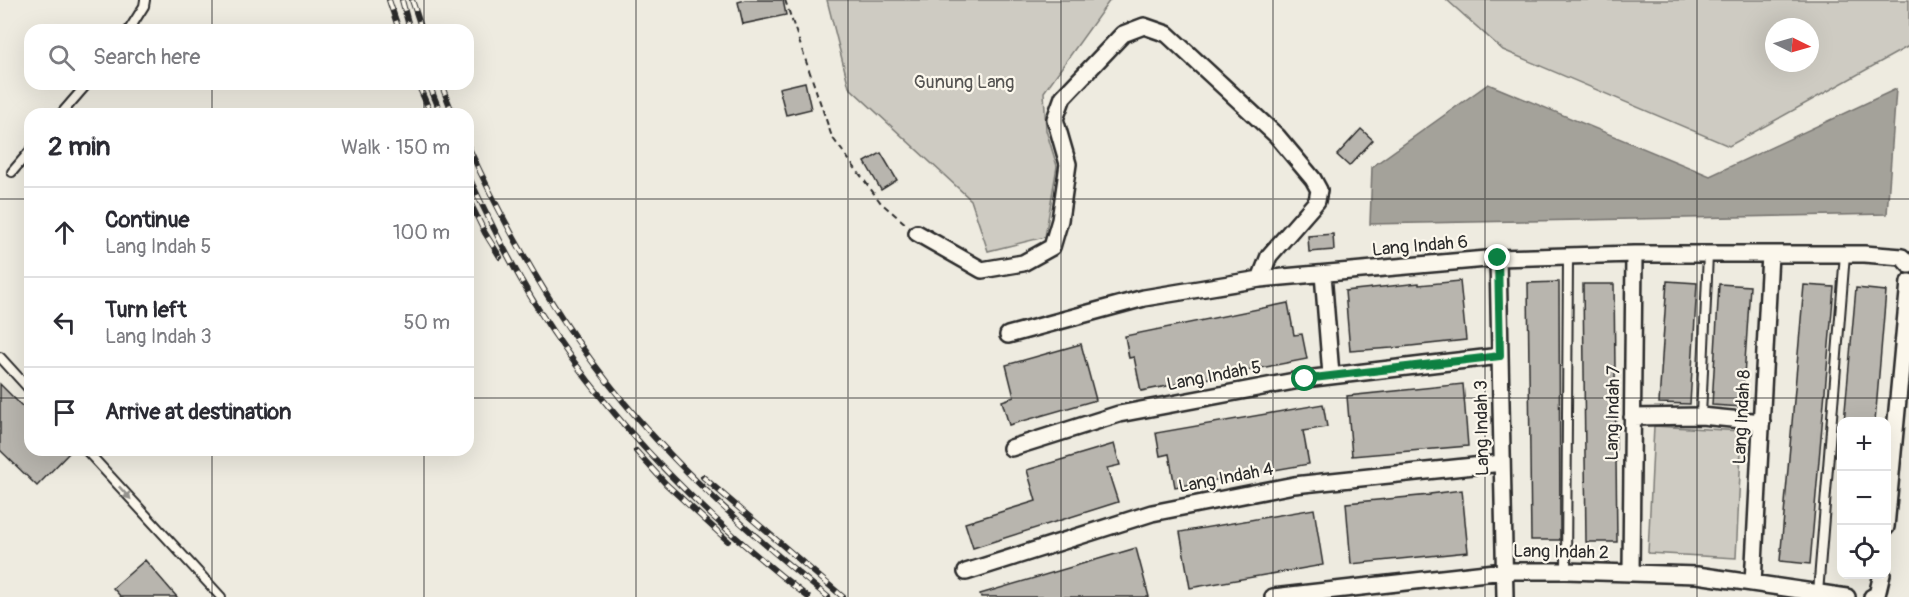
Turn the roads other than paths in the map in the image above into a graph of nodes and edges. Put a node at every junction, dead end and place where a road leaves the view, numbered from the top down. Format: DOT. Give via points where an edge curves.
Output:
graph roads {
  1 [pos="145,0"];
  2 [pos="133,24"];
  3 [pos="82,90"];
  4 [pos="66,108"];
  5 [pos="24,158"];
  6 [pos="12,172"];
  7 [pos="917,233"];
  8 [pos="1634,254"];
  9 [pos="1708,254"];
  10 [pos="1770,254"];
  11 [pos="1845,254"];
  12 [pos="1568,257"];
  13 [pos="1498,258"];
  14 [pos="1909,265"];
  15 [pos="1323,274"];
  16 [pos="1260,279"];
  17 [pos="1909,282"];
  18 [pos="1008,334"];
  19 [pos="1500,356"];
  20 [pos="0,357"];
  21 [pos="1331,375"];
  22 [pos="24,383"];
  23 [pos="1701,416"];
  24 [pos="1632,417"];
  25 [pos="1762,422"];
  26 [pos="1011,448"];
  27 [pos="92,456"];
  28 [pos="1502,463"];
  29 [pos="1887,525"];
  30 [pos="1504,571"];
  31 [pos="1566,571"];
  32 [pos="966,572"];
  33 [pos="1630,573"];
  34 [pos="1881,579"];
  35 [pos="1753,583"];
  36 [pos="1818,593"];
  37 [pos="221,597"];
  38 [pos="1273,597"];
  39 [pos="1505,597"];
  40 [pos="1845,597"];
  41 [pos="1872,597"];
  1 -- 2 [label="lane"];
  3 -- 4 [label="lane"];
  5 -- 6 [label="lane"];
  7 -- 16 [label="street" via="982,270 1023,263 1052,247 1068,164 1055,118 1064,97 1123,34 1144,26 1167,34 1277,136 1319,190 1317,201 1269,256"];
  8 -- 9 [label="street, Lang Indah 6"];
  8 -- 12 [label="street, Lang Indah 6"];
  8 -- 24 [label="street, Lang Indah 7"];
  9 -- 10 [label="street, Lang Indah 6"];
  9 -- 23 [label="lane"];
  10 -- 11 [label="street, Lang Indah 6"];
  10 -- 25 [label="street, Lang Indah 8"];
  11 -- 14 [label="street, Lang Indah 6" via="1902,257"];
  11 -- 36 [label="lane"];
  12 -- 13 [label="street, Lang Indah 6"];
  12 -- 31 [label="lane"];
  13 -- 15 [label="street, Lang Indah 6"];
  13 -- 19 [label="street, Lang Indah 3"];
  15 -- 16 [label="street, Lang Indah 6"];
  15 -- 21 [label="street"];
  16 -- 18 [label="street, Lang Indah 6" via="1144,298"];
  17 -- 29 [label="street"];
  19 -- 21 [label="street, Lang Indah 5"];
  19 -- 28 [label="street, Lang Indah 3"];
  20 -- 22 [label="lane"];
  21 -- 26 [label="street, Lang Indah 5" via="1119,414"];
  23 -- 24 [label="street"];
  23 -- 25 [label="street"];
  24 -- 33 [label="street, Lang Indah 7"];
  25 -- 35 [label="street, Lang Indah 8"];
  27 -- 37 [label="lane, one-way"];
  28 -- 30 [label="street, Lang Indah 3"];
  28 -- 32 [label="street, Lang Indah 4" via="1294,485 1152,513"];
  30 -- 31 [label="street, Lang Indah 2"];
  30 -- 38 [label="street, Lang Indah 2"];
  30 -- 39 [label="street, Lang Indah 3"];
  31 -- 33 [label="street, Lang Indah 2"];
  33 -- 35 [label="street, Lang Indah 2" via="1697,575"];
  34 -- 41 [label="street" via="1877,595"];
  35 -- 36 [label="street, Lang Indah 2"];
  36 -- 40 [label="street, Lang Indah 2"];
}
